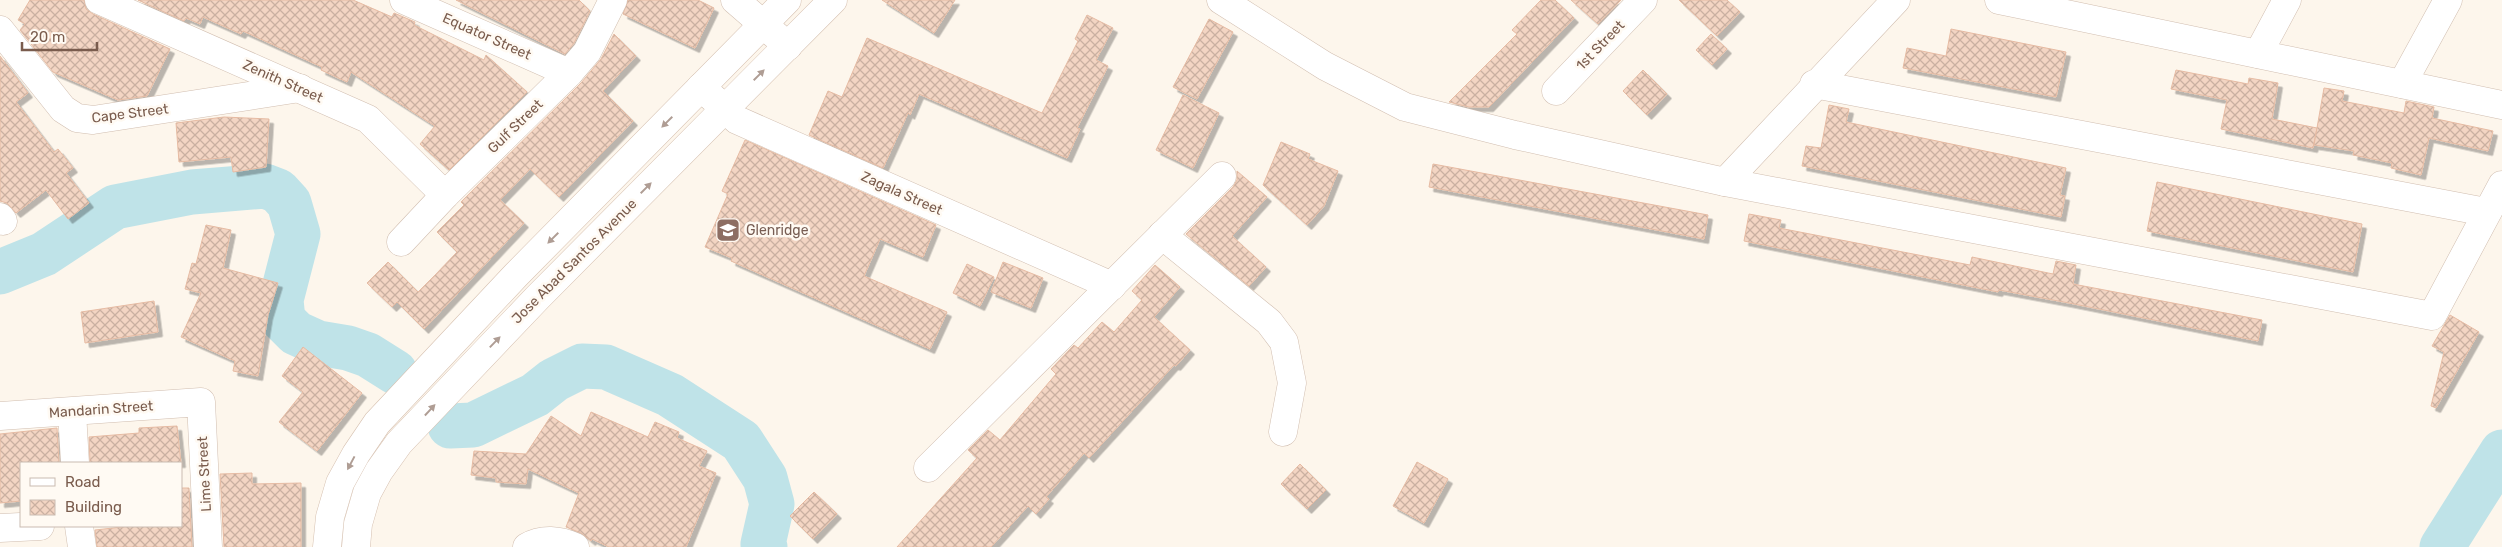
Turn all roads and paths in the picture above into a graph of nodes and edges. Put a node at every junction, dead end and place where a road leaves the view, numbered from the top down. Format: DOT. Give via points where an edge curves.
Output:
graph roads {
  1 [pos="99,0"];
  2 [pos="404,0"];
  3 [pos="614,0"];
  4 [pos="735,0"];
  5 [pos="833,0"];
  6 [pos="1221,0"];
  7 [pos="1643,0"];
  8 [pos="1896,0"];
  9 [pos="2000,0"];
  10 [pos="2287,0"];
  11 [pos="2448,0"];
  12 [pos="770,9"];
  13 [pos="0,30"];
  14 [pos="793,41"];
  15 [pos="2258,54"];
  16 [pos="569,73"];
  17 [pos="1814,84"];
  18 [pos="2402,84"];
  19 [pos="701,87"];
  20 [pos="300,88"];
  21 [pos="1556,91"];
  22 [pos="2502,105"];
  23 [pos="725,109"];
  24 [pos="1222,176"];
  25 [pos="1725,182"];
  26 [pos="2502,185"];
  27 [pos="445,194"];
  28 [pos="2486,212"];
  29 [pos="1162,235"];
  30 [pos="401,242"];
  31 [pos="1112,286"];
  32 [pos="201,402"];
  33 [pos="72,412"];
  34 [pos="0,416"];
  35 [pos="1283,432"];
  36 [pos="75,462"];
  37 [pos="928,468"];
  38 [pos="20,527"];
  39 [pos="79,527"];
  40 [pos="0,528"];
  41 [pos="82,547"];
  42 [pos="208,547"];
  43 [pos="327,547"];
  44 [pos="356,547"];
  45 [pos="527,547"];
  46 [pos="575,547"];
  1 -- 20 [label="street, Zenith Street"];
  2 -- 16 [label="street, Equator Street"];
  3 -- 16 [label="street, Gulf Street" via="588,52"];
  4 -- 12 [label="street"];
  5 -- 14 [label="street, Jose Abad Santos Avenue"];
  6 -- 25 [label="street" via="1325,66 1405,107 1515,136"];
  7 -- 21 [label="street, 1st Street"];
  8 -- 17 [label="street"];
  9 -- 15 [label="street"];
  10 -- 15 [label="street"];
  11 -- 18 [label="street"];
  12 -- 14 [label="street"];
  12 -- 19 [label="street"];
  13 -- 20 [label="street, Cape Street" via="63,109 77,118 92,120"];
  23 -- 14 [label="street, Jose Abad Santos Avenue, one-way"];
  15 -- 18 [label="street"];
  16 -- 27 [label="street, Gulf Street"];
  17 -- 25 [label="street"];
  17 -- 28 [label="street"];
  18 -- 22 [label="street"];
  19 -- 23 [label="street, Zagala Street"];
  19 -- 43 [label="street, one-way" via="378,423 340,484 330,517"];
  20 -- 27 [label="street, Zenith Street" via="368,119"];
  23 -- 31 [label="street, Zagala Street" via="737,120"];
  44 -- 23 [label="street, Jose Abad Santos Avenue, one-way" via="358,524 367,493 399,443"];
  24 -- 29 [label="street"];
  25 -- 28 [label="street" via="2432,316"];
  26 -- 28 [label="street"];
  27 -- 30 [label="street, Gulf Street"];
  29 -- 31 [label="street"];
  29 -- 35 [label="street" via="1269,322 1284,342 1292,384"];
  31 -- 37 [label="street"];
  32 -- 33 [label="street, Mandarin Street"];
  32 -- 42 [label="street, Lime Street"];
  33 -- 34 [label="street, Mandarin Street"];
  33 -- 36 [label="street"];
  38 -- 40 [label="street"];
  39 -- 41 [label="street"];
  45 -- 46 [label="street" via="538,541 565,542"];
}
